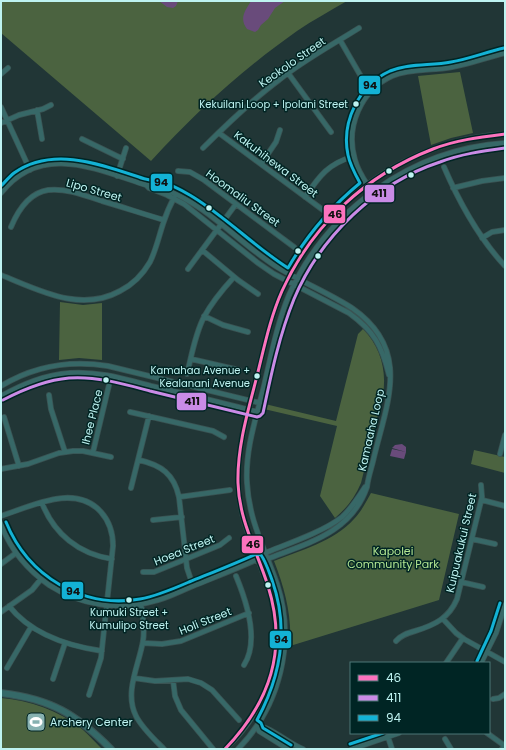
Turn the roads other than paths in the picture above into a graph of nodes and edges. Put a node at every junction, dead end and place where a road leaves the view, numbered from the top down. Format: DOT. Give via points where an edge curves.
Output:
graph roads {
  1 [pos="359,28"];
  2 [pos="340,40"];
  3 [pos="505,53"];
  4 [pos="8,68"];
  5 [pos="288,73"];
  6 [pos="1,74"];
  7 [pos="370,92"];
  8 [pos="51,105"];
  9 [pos="1,106"];
  10 [pos="37,110"];
  11 [pos="7,120"];
  12 [pos="1,123"];
  13 [pos="280,130"];
  14 [pos="219,132"];
  15 [pos="331,132"];
  16 [pos="505,134"];
  17 [pos="42,139"];
  18 [pos="82,139"];
  19 [pos="505,143"];
  20 [pos="126,148"];
  21 [pos="203,148"];
  22 [pos="354,156"];
  23 [pos="123,159"];
  24 [pos="261,164"];
  25 [pos="444,167"];
  26 [pos="30,170"];
  27 [pos="178,170"];
  28 [pos="117,176"];
  29 [pos="505,178"];
  30 [pos="367,184"];
  31 [pos="453,188"];
  32 [pos="372,192"];
  33 [pos="1,193"];
  34 [pos="175,196"];
  35 [pos="305,197"];
  36 [pos="236,204"];
  37 [pos="323,210"];
  38 [pos="164,220"];
  39 [pos="221,224"];
  40 [pos="11,227"];
  41 [pos="217,230"];
  42 [pos="505,230"];
  43 [pos="482,238"];
  44 [pos="294,247"];
  45 [pos="202,250"];
  46 [pos="505,266"];
  47 [pos="188,269"];
  48 [pos="290,274"];
  49 [pos="1,275"];
  50 [pos="234,276"];
  51 [pos="298,279"];
  52 [pos="286,281"];
  53 [pos="294,285"];
  54 [pos="258,294"];
  55 [pos="204,316"];
  56 [pos="248,332"];
  57 [pos="191,359"];
  58 [pos="239,370"];
  59 [pos="187,374"];
  60 [pos="390,381"];
  61 [pos="109,385"];
  62 [pos="1,386"];
  63 [pos="49,395"];
  64 [pos="1,396"];
  65 [pos="251,401"];
  66 [pos="260,403"];
  67 [pos="249,410"];
  68 [pos="130,412"];
  69 [pos="258,412"];
  70 [pos="149,416"];
  71 [pos="4,417"];
  72 [pos="505,435"];
  73 [pos="224,437"];
  74 [pos="65,452"];
  75 [pos="93,452"];
  76 [pos="500,454"];
  77 [pos="111,457"];
  78 [pos="139,460"];
  79 [pos="19,466"];
  80 [pos="1,469"];
  81 [pos="367,484"];
  82 [pos="481,485"];
  83 [pos="131,488"];
  84 [pos="230,490"];
  85 [pos="179,498"];
  86 [pos="482,500"];
  87 [pos="42,503"];
  88 [pos="505,506"];
  89 [pos="1,516"];
  90 [pos="182,517"];
  91 [pos="154,520"];
  92 [pos="1,524"];
  93 [pos="229,538"];
  94 [pos="472,539"];
  95 [pos="495,544"];
  96 [pos="16,553"];
  97 [pos="265,553"];
  98 [pos="112,559"];
  99 [pos="186,559"];
  100 [pos="258,559"];
  101 [pos="267,559"];
  102 [pos="1,564"];
  103 [pos="143,572"];
  104 [pos="236,576"];
  105 [pos="41,578"];
  106 [pos="461,582"];
  107 [pos="194,586"];
  108 [pos="483,587"];
  109 [pos="141,604"];
  110 [pos="106,605"];
  111 [pos="505,605"];
  112 [pos="9,606"];
  113 [pos="1,612"];
  114 [pos="249,613"];
  115 [pos="443,619"];
  116 [pos="32,627"];
  117 [pos="463,638"];
  118 [pos="396,641"];
  119 [pos="143,642"];
  120 [pos="65,643"];
  121 [pos="102,651"];
  122 [pos="487,652"];
  123 [pos="447,662"];
  124 [pos="481,662"];
  125 [pos="505,662"];
  126 [pos="244,665"];
  127 [pos="7,668"];
  128 [pos="134,678"];
  129 [pos="53,680"];
  130 [pos="173,680"];
  131 [pos="1,693"];
  132 [pos="505,694"];
  133 [pos="89,695"];
  134 [pos="493,699"];
  135 [pos="239,720"];
  136 [pos="250,721"];
  137 [pos="258,726"];
  138 [pos="396,734"];
  139 [pos="488,734"];
  140 [pos="388,737"];
  141 [pos="445,739"];
  142 [pos="504,747"];
  143 [pos="111,749"];
  144 [pos="164,749"];
  145 [pos="213,749"];
  146 [pos="225,749"];
  147 [pos="238,749"];
  148 [pos="288,749"];
  149 [pos="302,749"];
  150 [pos="352,749"];
  151 [pos="392,749"];
  152 [pos="451,749"];
  1 -- 2 [label="street, Keokolo Street"];
  2 -- 5 [label="street, Keokolo Street"];
  2 -- 7 [label="street"];
  3 -- 7 [label="street" via="457,66 399,74"];
  4 -- 6 [label="street"];
  5 -- 14 [label="street, Keokolo Street"];
  5 -- 15 [label="street"];
  7 -- 22 [label="street" via="354,119"];
  8 -- 10 [label="street"];
  9 -- 11 [label="street"];
  10 -- 11 [label="street"];
  10 -- 17 [label="street"];
  11 -- 12 [label="street"];
  11 -- 26 [label="street"];
  13 -- 24 [label="street" via="276,142"];
  14 -- 21 [label="street, Keokolo Street"];
  14 -- 24 [label="street, Kakuhihewa Street"];
  16 -- 30 [label="street" via="434,149 395,167"];
  18 -- 23 [label="street"];
  19 -- 32 [label="street" via="437,157"];
  20 -- 23 [label="street"];
  22 -- 30 [label="street" via="359,172"];
  22 -- 35 [label="street" via="327,168"];
  23 -- 28 [label="street"];
  24 -- 35 [label="street, Kakuhihewa Street"];
  25 -- 31 [label="street"];
  26 -- 28 [label="street" via="50,164 69,163"];
  26 -- 33 [label="street" via="15,178"];
  27 -- 36 [label="street, Hoomaliu Street" via="190,172 204,180"];
  28 -- 34 [label="street" via="150,185"];
  29 -- 31 [label="street"];
  30 -- 32 [label="street"];
  30 -- 48 [label="street" via="346,201 321,228"];
  31 -- 43 [label="street"];
  32 -- 51 [label="street" via="328,233"];
  34 -- 38 [label="street"];
  34 -- 39 [label="street, Kamaaha Loop" via="196,205"];
  34 -- 41 [label="street, Kamaaha Loop"];
  35 -- 37 [label="street, Kakuhihewa Street"];
  36 -- 39 [label="street"];
  36 -- 44 [label="street, Hoomaliu Street"];
  38 -- 40 [label="street, Lipo Street" via="72,191 54,189 40,193 26,202 16,214"];
  38 -- 49 [label="street" via="153,255 146,267 138,278 110,296 90,301 69,300"];
  39 -- 41 [label="street"];
  39 -- 48 [label="street, Kamaaha Loop" via="267,260"];
  41 -- 45 [label="street"];
  41 -- 52 [label="street, Kamaaha Loop" via="262,266"];
  42 -- 43 [label="street" via="492,232"];
  43 -- 46 [label="street"];
  45 -- 47 [label="street"];
  45 -- 50 [label="street"];
  48 -- 51 [label="street, Kamaaha Loop"];
  48 -- 52 [label="street"];
  50 -- 54 [label="street"];
  50 -- 55 [label="street" via="214,299"];
  51 -- 53 [label="street"];
  51 -- 60 [label="street, Kamaaha Loop" via="357,311 371,324 387,352 391,366"];
  52 -- 53 [label="street, Kamaaha Loop"];
  52 -- 65 [label="street" via="270,324"];
  53 -- 60 [label="street, Kamaaha Loop" via="349,313 365,325 381,347"];
  53 -- 66 [label="street" via="278,327"];
  55 -- 56 [label="street" via="227,327"];
  55 -- 57 [label="street"];
  57 -- 58 [label="street"];
  57 -- 59 [label="street"];
  60 -- 81 [label="street, Kamaaha Loop" via="389,395"];
  61 -- 75 [label="street, Ihee Place"];
  62 -- 65 [label="street" via="41,368 63,364 89,364 113,367"];
  63 -- 74 [label="street"];
  64 -- 67 [label="street" via="44,377 88,373 111,376"];
  65 -- 66 [label="street"];
  65 -- 67 [label="street"];
  66 -- 69 [label="street"];
  67 -- 69 [label="street"];
  67 -- 100 [label="street" via="240,451 238,488 244,522"];
  68 -- 70 [label="street"];
  69 -- 97 [label="street" via="248,453 247,481 252,520"];
  70 -- 73 [label="street" via="213,431"];
  70 -- 78 [label="street"];
  71 -- 79 [label="street"];
  72 -- 76 [label="street"];
  74 -- 75 [label="street"];
  74 -- 79 [label="street"];
  75 -- 77 [label="street"];
  78 -- 83 [label="street"];
  78 -- 85 [label="street" via="155,464 167,474 176,487"];
  79 -- 80 [label="street"];
  81 -- 97 [label="street, Kamaaha Loop" via="352,507 337,521"];
  81 -- 101 [label="street, Kamaaha Loop" via="363,498 355,510 337,529"];
  82 -- 86 [label="street, Kuipuakukui Street"];
  84 -- 85 [label="street"];
  85 -- 90 [label="street"];
  86 -- 88 [label="street"];
  86 -- 94 [label="street, Kuipuakukui Street"];
  87 -- 89 [label="street"];
  87 -- 98 [label="street" via="51,521 69,541 80,549"];
  87 -- 98 [label="street" via="56,498 71,497 94,506 110,526 113,541"];
  90 -- 91 [label="street"];
  90 -- 99 [label="street"];
  92 -- 96 [label="street"];
  93 -- 99 [label="street, Hoea Street" via="220,545"];
  94 -- 95 [label="street"];
  94 -- 106 [label="street, Kuipuakukui Street"];
  96 -- 102 [label="street"];
  96 -- 105 [label="street"];
  97 -- 100 [label="street, Kamaaha Loop"];
  97 -- 101 [label="street"];
  98 -- 110 [label="street"];
  99 -- 103 [label="street, Hoea Street" via="154,572"];
  99 -- 107 [label="street" via="188,573"];
  100 -- 101 [label="street, Kamaaha Loop"];
  100 -- 107 [label="street"];
  100 -- 136 [label="street" via="274,606 276,643 267,688"];
  101 -- 137 [label="street" via="282,604 285,643 278,682 268,709"];
  104 -- 114 [label="street"];
  105 -- 110 [label="street" via="73,597"];
  105 -- 112 [label="street" via="32,590"];
  106 -- 108 [label="street"];
  106 -- 115 [label="street, Kuipuakukui Street" via="455,603"];
  107 -- 109 [label="street"];
  109 -- 110 [label="street"];
  109 -- 119 [label="street"];
  110 -- 121 [label="street"];
  111 -- 122 [label="street"];
  112 -- 113 [label="street"];
  112 -- 116 [label="street" via="19,618"];
  114 -- 119 [label="street, Holi Street" via="180,641 162,644"];
  114 -- 126 [label="street" via="250,645"];
  115 -- 117 [label="street"];
  115 -- 118 [label="street, Kuipuakukui Street" via="404,634"];
  116 -- 120 [label="street"];
  116 -- 127 [label="street"];
  117 -- 122 [label="street"];
  117 -- 123 [label="street"];
  119 -- 128 [label="street"];
  120 -- 121 [label="street"];
  120 -- 129 [label="street"];
  121 -- 133 [label="street"];
  122 -- 124 [label="street"];
  122 -- 125 [label="street"];
  128 -- 130 [label="street"];
  128 -- 144 [label="street" via="131,695 134,712 141,724"];
  130 -- 135 [label="street" via="202,680"];
  130 -- 145 [label="street" via="175,696 181,710"];
  131 -- 143 [label="main road" via="32,698 64,711 90,728"];
  132 -- 134 [label="street"];
  136 -- 137 [label="street"];
  136 -- 146 [label="street"];
  137 -- 147 [label="street"];
  137 -- 148 [label="street" via="259,731"];
  137 -- 149 [label="street" via="263,726"];
  138 -- 140 [label="street"];
  139 -- 142 [label="street"];
  140 -- 150 [label="street"];
  140 -- 151 [label="street"];
  141 -- 152 [label="street"];
}
